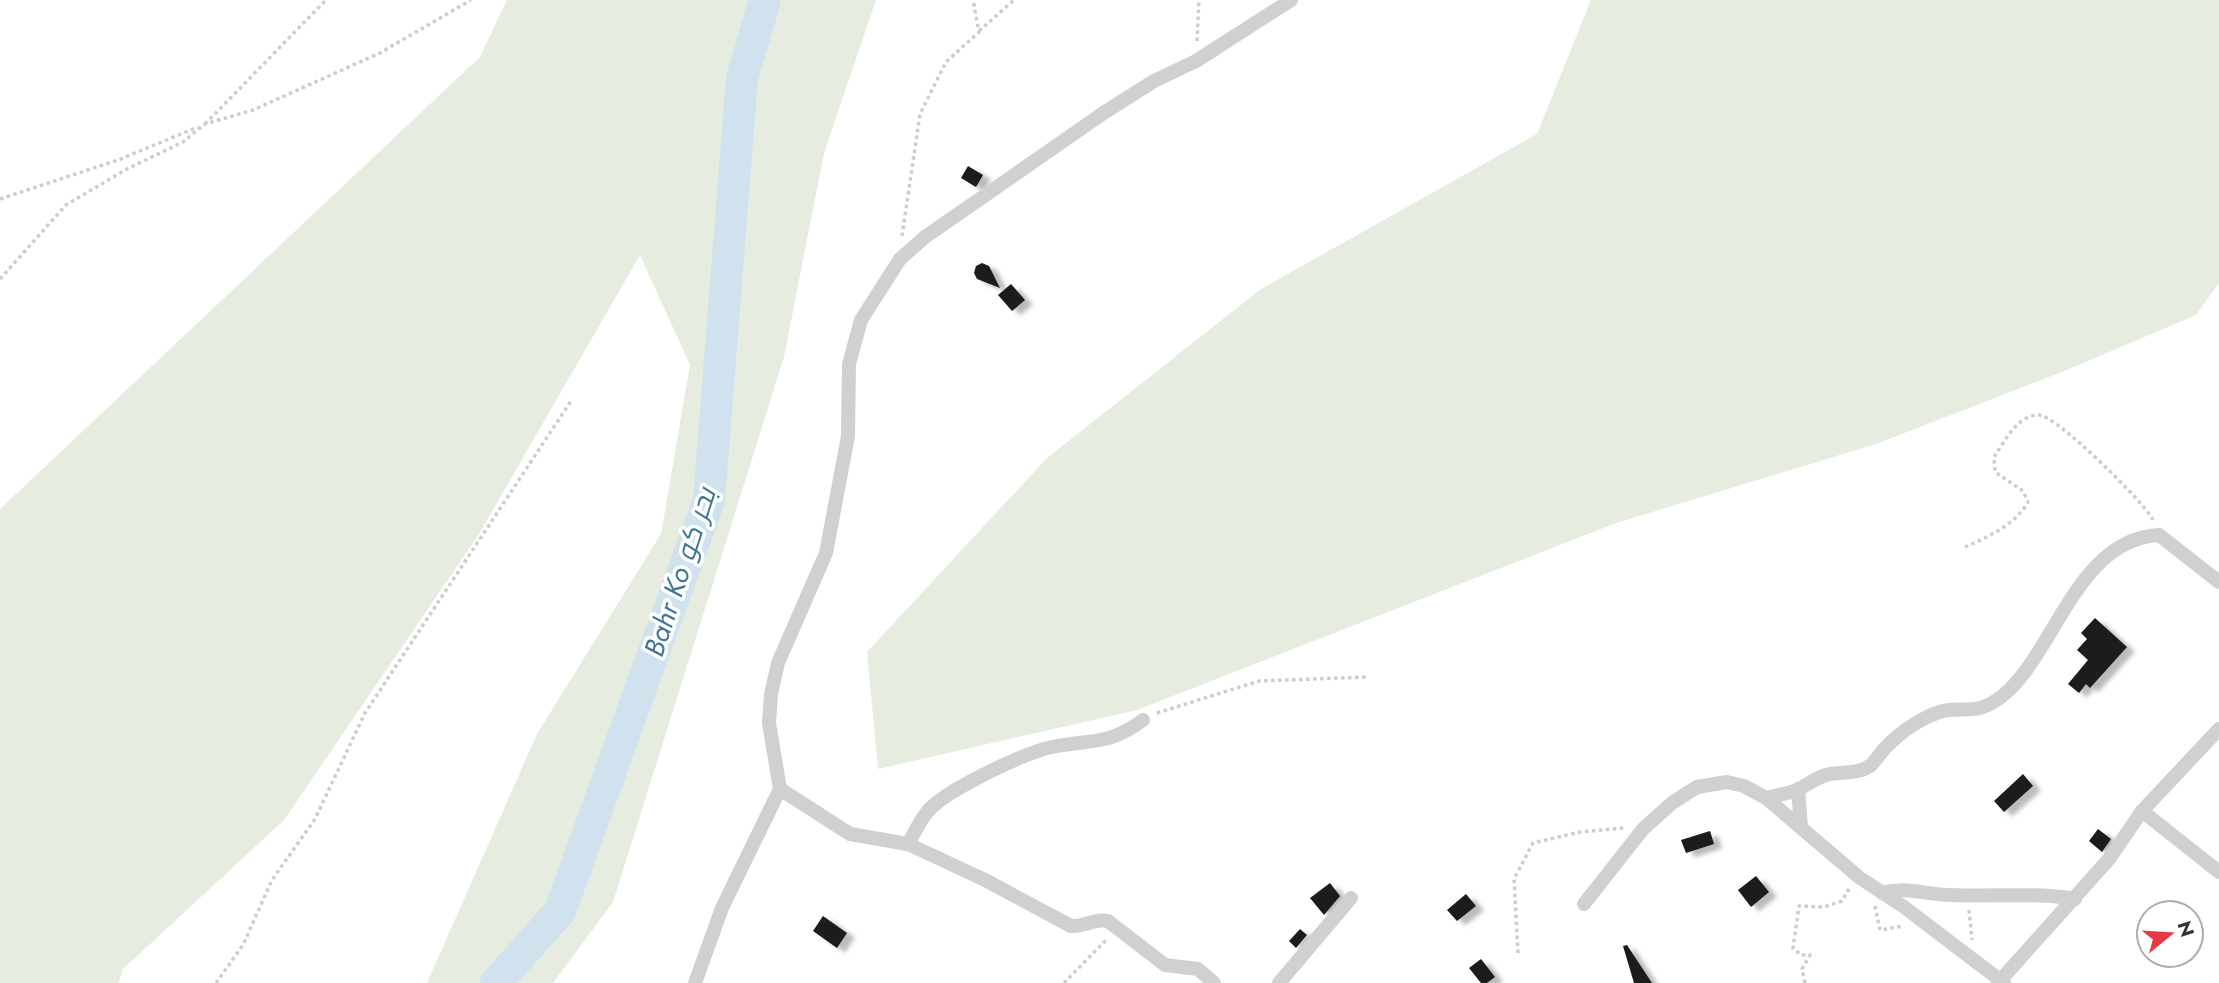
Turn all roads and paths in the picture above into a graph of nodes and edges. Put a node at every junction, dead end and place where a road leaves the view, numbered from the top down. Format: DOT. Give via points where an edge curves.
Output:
graph roads {
  1 [pos="326,0"];
  2 [pos="471,0"];
  3 [pos="973,0"];
  4 [pos="1014,0"];
  5 [pos="1199,0"];
  6 [pos="1291,0"];
  7 [pos="979,32"];
  8 [pos="1196,61"];
  9 [pos="205,124"];
  10 [pos="0,199"];
  11 [pos="900,259"];
  12 [pos="0,279"];
  13 [pos="571,401"];
  14 [pos="2159,535"];
  15 [pos="1965,547"];
  16 [pos="2219,582"];
  17 [pos="1367,677"];
  18 [pos="1143,720"];
  19 [pos="2219,729"];
  20 [pos="780,789"];
  21 [pos="1798,789"];
  22 [pos="1766,798"];
  23 [pos="2142,811"];
  24 [pos="1801,827"];
  25 [pos="1643,829"];
  26 [pos="908,844"];
  27 [pos="2219,872"];
  28 [pos="1860,878"];
  29 [pos="1882,893"];
  30 [pos="1969,894"];
  31 [pos="1351,898"];
  32 [pos="2075,899"];
  33 [pos="1584,904"];
  34 [pos="1118,929"];
  35 [pos="1518,953"];
  36 [pos="1971,956"];
  37 [pos="2001,982"];
  38 [pos="215,983"];
  39 [pos="695,983"];
  40 [pos="1063,983"];
  41 [pos="1214,983"];
  42 [pos="1279,983"];
  43 [pos="1805,983"];
  1 -- 9 [label="path"];
  2 -- 9 [label="path" via="380,53 318,82 253,110"];
  3 -- 7 [label="path"];
  4 -- 7 [label="path"];
  5 -- 8 [label="path"];
  6 -- 8 [label="street"];
  7 -- 11 [label="path" via="946,62 920,114"];
  8 -- 11 [label="street" via="1105,112"];
  9 -- 10 [label="path" via="118,160"];
  9 -- 12 [label="path" via="183,142 66,205"];
  11 -- 20 [label="street" via="861,320 849,364 848,436 826,553 778,663 769,723"];
  13 -- 38 [label="path" via="365,713 315,819 272,880 243,945"];
  14 -- 15 [label="path" via="2149,513 2094,456 2048,416 2037,415 2020,421 1994,457 1995,472 2023,491 2028,502 2007,524"];
  14 -- 16 [label="street"];
  14 -- 21 [label="street" via="2129,541 2109,555 2082,584 2018,680 1994,702 1976,712 1957,709 1928,716 1860,771 1827,775"];
  17 -- 18 [label="path" via="1259,681"];
  18 -- 26 [label="street" via="1125,734 1103,742 1035,751 1006,763 946,796 927,812"];
  19 -- 23 [label="street"];
  20 -- 26 [label="street" via="850,834"];
  20 -- 39 [label="street" via="722,908"];
  21 -- 22 [label="street"];
  21 -- 24 [label="street"];
  22 -- 24 [label="street"];
  22 -- 25 [label="street" via="1744,786 1711,783 1684,795"];
  23 -- 27 [label="street"];
  23 -- 32 [label="street"];
  24 -- 28 [label="street"];
  25 -- 33 [label="street"];
  25 -- 35 [label="path" via="1580,832 1533,843 1514,879"];
  26 -- 34 [label="street" via="1071,926 1100,919"];
  28 -- 29 [label="street"];
  28 -- 43 [label="path" via="1842,901 1824,907 1800,906 1793,948 1810,955 1802,969"];
  29 -- 30 [label="street" via="1912,889"];
  29 -- 36 [label="street"];
  30 -- 32 [label="street"];
  30 -- 36 [label="path"];
  31 -- 42 [label="street"];
  32 -- 37 [label="street"];
  34 -- 40 [label="path"];
  34 -- 41 [label="street" via="1164,965 1198,969"];
  36 -- 37 [label="street"];
}
